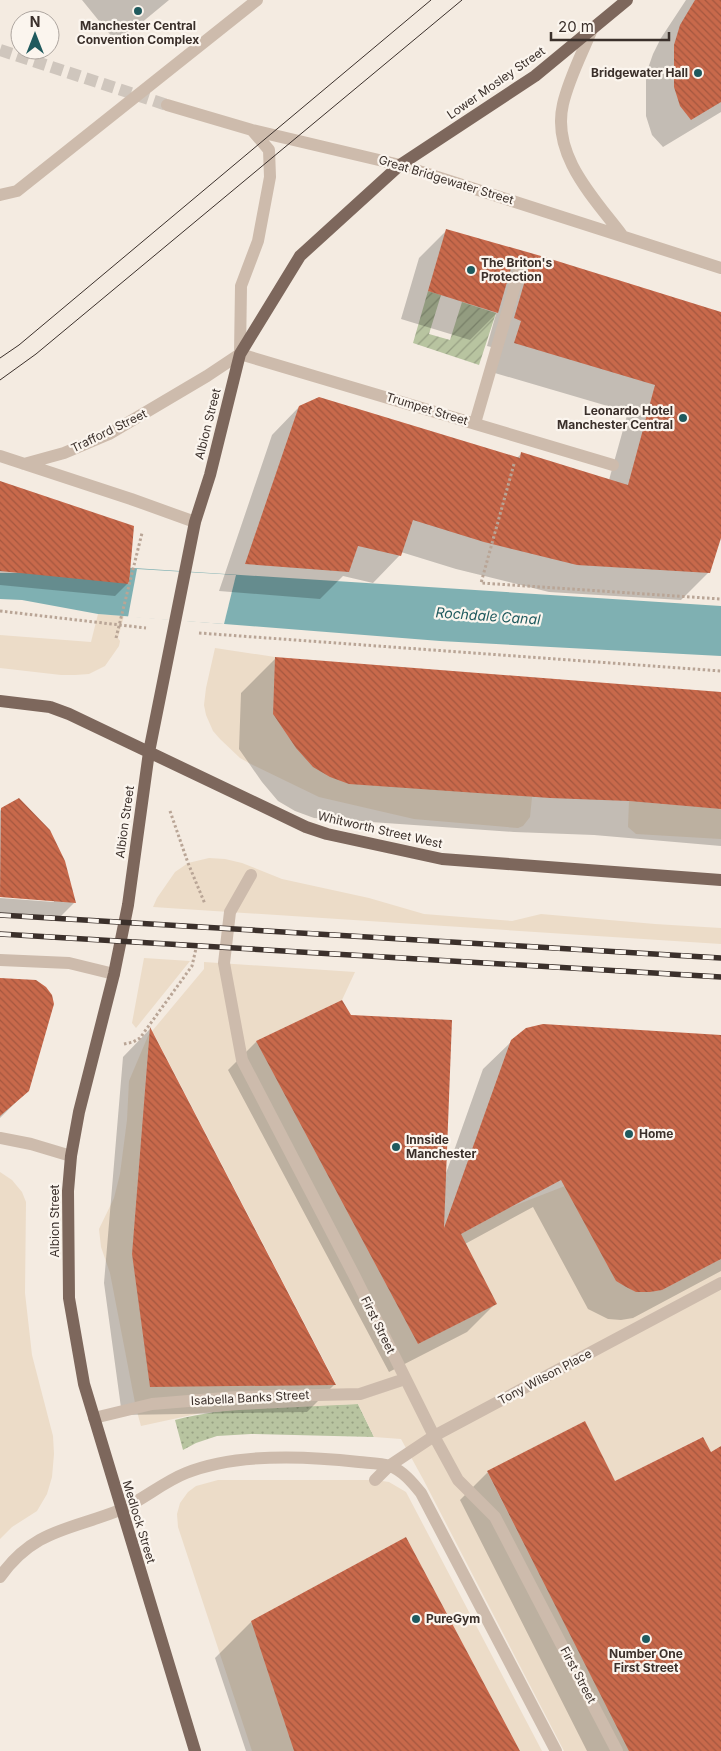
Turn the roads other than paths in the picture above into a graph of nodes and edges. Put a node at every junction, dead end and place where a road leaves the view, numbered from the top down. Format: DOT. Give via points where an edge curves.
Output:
graph roads {
  1 [pos="257,0"];
  2 [pos="627,0"];
  3 [pos="592,29"];
  4 [pos="167,105"];
  5 [pos="252,130"];
  6 [pos="400,165"];
  7 [pos="0,195"];
  8 [pos="622,235"];
  9 [pos="520,268"];
  10 [pos="721,268"];
  11 [pos="240,354"];
  12 [pos="475,423"];
  13 [pos="0,456"];
  14 [pos="24,464"];
  15 [pos="613,465"];
  16 [pos="195,522"];
  17 [pos="0,701"];
  18 [pos="149,752"];
  19 [pos="251,876"];
  20 [pos="721,880"];
  21 [pos="0,960"];
  22 [pos="114,974"];
  23 [pos="0,1138"];
  24 [pos="71,1156"];
  25 [pos="721,1283"];
  26 [pos="69,1298"];
  27 [pos="405,1379"];
  28 [pos="94,1418"];
  29 [pos="434,1436"];
  30 [pos="389,1466"];
  31 [pos="375,1480"];
  32 [pos="121,1509"];
  33 [pos="0,1577"];
  34 [pos="195,1751"];
  35 [pos="556,1751"];
  36 [pos="617,1751"];
  1 -- 7 [label="street" via="17,192"];
  2 -- 3 [label="main road, Lower Mosley Street"];
  3 -- 6 [label="main road, Lower Mosley Street" via="535,76"];
  3 -- 8 [label="street" via="563,106 563,140 578,177"];
  4 -- 5 [label="street, Great Bridgewater Street"];
  5 -- 6 [label="street, Great Bridgewater Street"];
  5 -- 11 [label="street, Albion Street" via="269,150 270,177 258,241 241,286"];
  6 -- 8 [label="street, Great Bridgewater Street"];
  6 -- 11 [label="main road, Albion Street" via="300,256"];
  8 -- 10 [label="street, Great Bridgewater Street"];
  9 -- 12 [label="street"];
  11 -- 12 [label="street, Trumpet Street"];
  11 -- 14 [label="street, Trafford Street" via="110,434 64,453"];
  11 -- 16 [label="main road, Albion Street" via="210,476"];
  12 -- 15 [label="street, Trumpet Street"];
  13 -- 14 [label="street"];
  14 -- 16 [label="street"];
  16 -- 18 [label="main road, Albion Street"];
  17 -- 18 [label="main road, Whitworth Street West" via="50,707"];
  18 -- 20 [label="main road, Whitworth Street West" via="327,834 442,859"];
  18 -- 22 [label="main road, Albion Street" via="128,905"];
  19 -- 27 [label="street, First Street" via="230,912 224,963 242,1060"];
  21 -- 22 [label="street" via="69,963"];
  22 -- 24 [label="main road, Albion Street"];
  23 -- 24 [label="street"];
  24 -- 26 [label="main road, Albion Street" via="68,1191"];
  25 -- 29 [label="street, Tony Wilson Place"];
  26 -- 28 [label="main road, Medlock Street" via="84,1384"];
  27 -- 28 [label="street, Isabella Banks Street" via="360,1394 237,1397 152,1404"];
  27 -- 29 [label="street, First Street"];
  28 -- 32 [label="main road, Medlock Street"];
  29 -- 30 [label="street, Tony Wilson Place"];
  29 -- 36 [label="street, First Street" via="458,1480 495,1517"];
  30 -- 31 [label="street, Tony Wilson Place"];
  30 -- 32 [label="street" via="283,1458 231,1460 186,1473"];
  30 -- 35 [label="street" via="408,1477 421,1493"];
  32 -- 33 [label="street" via="63,1528 33,1544 20,1553"];
  32 -- 34 [label="main road, Medlock Street"];
}
